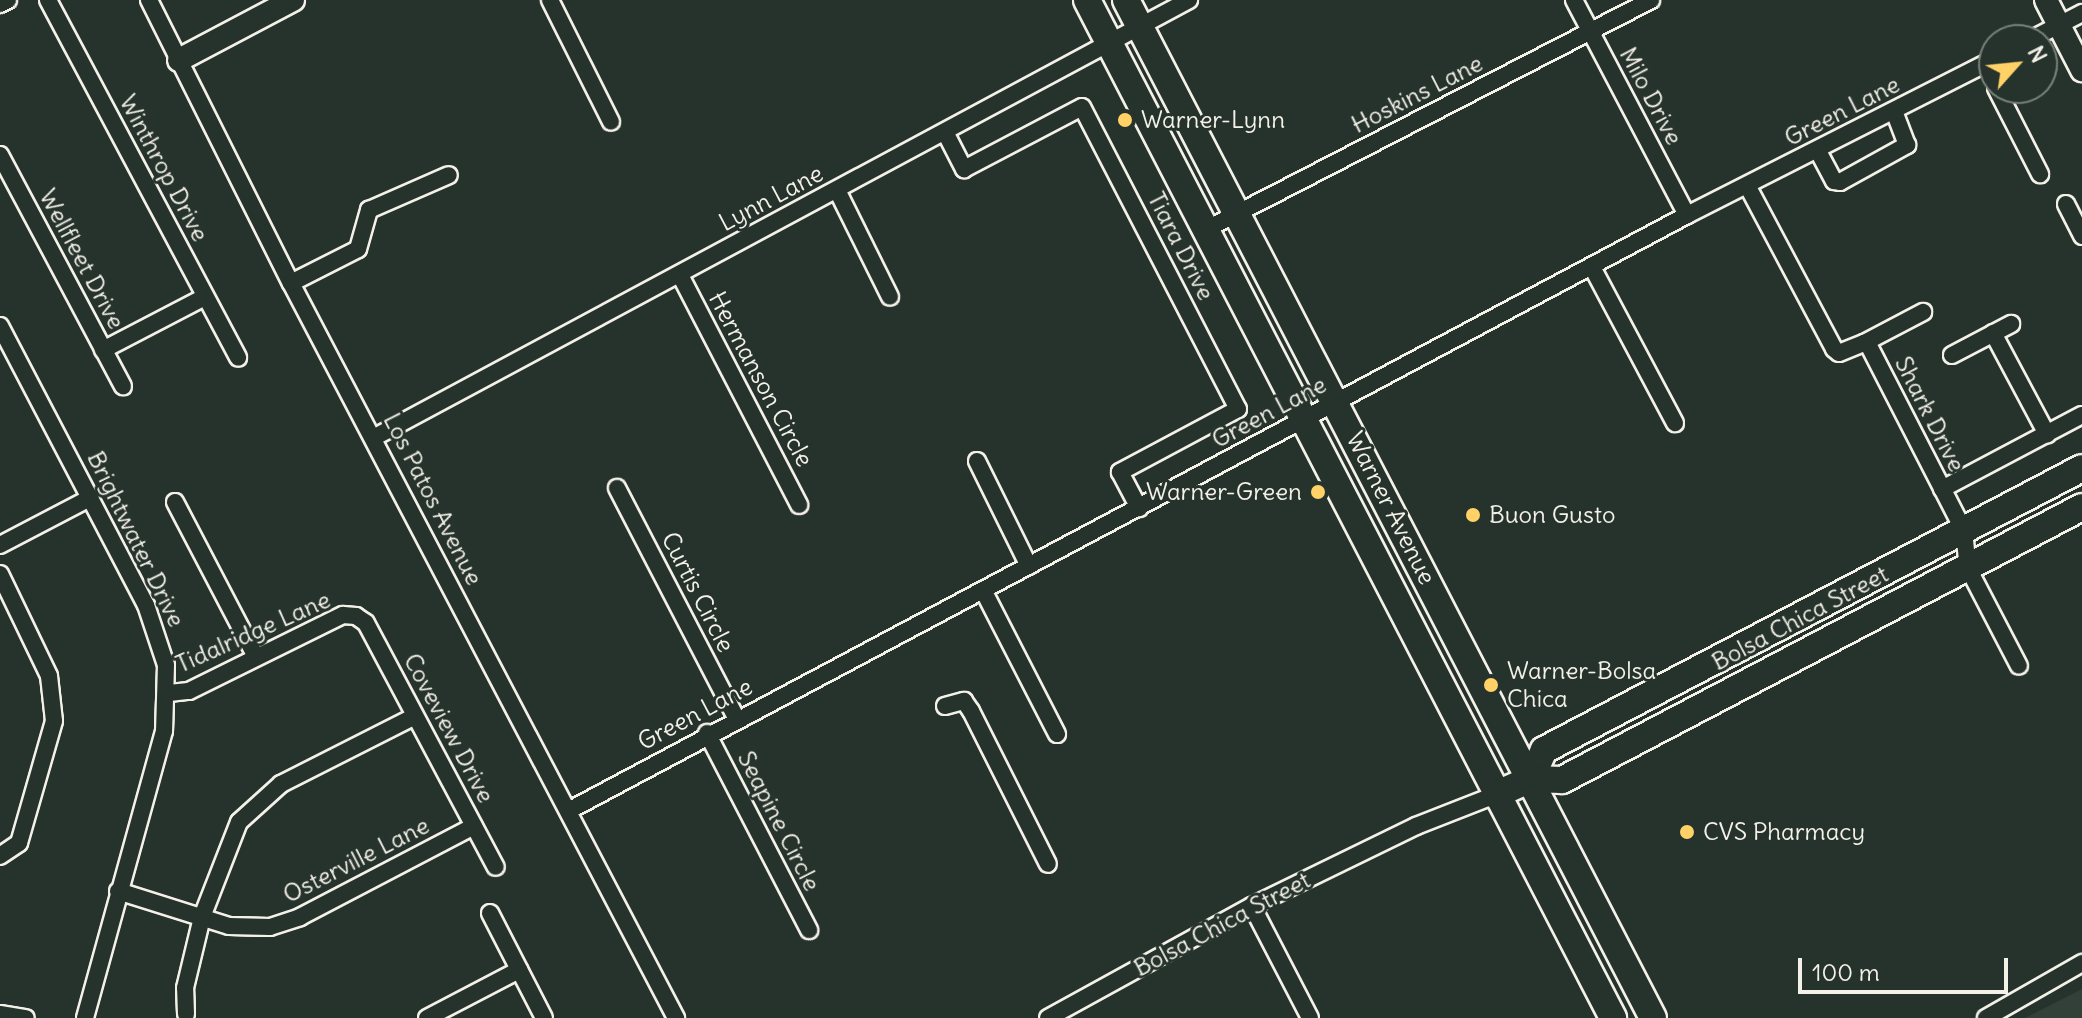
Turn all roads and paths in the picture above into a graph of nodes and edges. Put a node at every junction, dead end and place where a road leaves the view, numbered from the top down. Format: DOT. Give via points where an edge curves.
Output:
graph roads {
  1 [pos="8,0"];
  2 [pos="48,0"];
  3 [pos="149,0"];
  4 [pos="293,0"];
  5 [pos="550,0"];
  6 [pos="1087,0"];
  7 [pos="1126,0"];
  8 [pos="1189,0"];
  9 [pos="1574,0"];
  10 [pos="1651,0"];
  11 [pos="2046,0"];
  12 [pos="0,4"];
  13 [pos="2082,13"];
  14 [pos="1139,25"];
  15 [pos="2059,25"];
  16 [pos="1590,31"];
  17 [pos="1108,41"];
  18 [pos="179,60"];
  19 [pos="1978,68"];
  20 [pos="2082,70"];
  21 [pos="2004,104"];
  22 [pos="1894,111"];
  23 [pos="611,122"];
  24 [pos="945,132"];
  25 [pos="1818,151"];
  26 [pos="0,155"];
  27 [pos="2040,174"];
  28 [pos="449,175"];
  29 [pos="1748,187"];
  30 [pos="837,190"];
  31 [pos="2066,204"];
  32 [pos="1238,214"];
  33 [pos="1687,215"];
  34 [pos="1205,230"];
  35 [pos="2082,236"];
  36 [pos="1592,267"];
  37 [pos="680,275"];
  38 [pos="291,283"];
  39 [pos="205,297"];
  40 [pos="890,297"];
  41 [pos="1923,312"];
  42 [pos="2011,324"];
  43 [pos="0,326"];
  44 [pos="1993,333"];
  45 [pos="1864,343"];
  46 [pos="103,350"];
  47 [pos="1952,355"];
  48 [pos="238,358"];
  49 [pos="123,386"];
  50 [pos="1337,404"];
  51 [pos="2082,415"];
  52 [pos="1304,420"];
  53 [pos="1675,423"];
  54 [pos="2047,434"];
  55 [pos="375,437"];
  56 [pos="977,461"];
  57 [pos="2082,468"];
  58 [pos="617,488"];
  59 [pos="1942,489"];
  60 [pos="90,498"];
  61 [pos="175,502"];
  62 [pos="799,505"];
  63 [pos="2082,507"];
  64 [pos="1139,508"];
  65 [pos="1964,531"];
  66 [pos="0,545"];
  67 [pos="1029,566"];
  68 [pos="1968,568"];
  69 [pos="0,574"];
  70 [pos="983,590"];
  71 [pos="356,616"];
  72 [pos="1789,624"];
  73 [pos="1804,654"];
  74 [pos="256,657"];
  75 [pos="2019,666"];
  76 [pos="169,693"];
  77 [pos="945,706"];
  78 [pos="415,716"];
  79 [pos="736,718"];
  80 [pos="707,733"];
  81 [pos="1057,734"];
  82 [pos="1531,779"];
  83 [pos="1495,795"];
  84 [pos="568,811"];
  85 [pos="474,826"];
  86 [pos="2,856"];
  87 [pos="1048,864"];
  88 [pos="496,867"];
  89 [pos="118,891"];
  90 [pos="1252,906"];
  91 [pos="490,913"];
  92 [pos="202,917"];
  93 [pos="809,930"];
  94 [pos="2082,963"];
  95 [pos="519,970"];
  96 [pos="0,1014"];
  97 [pos="186,1014"];
  98 [pos="26,1018"];
  99 [pos="85,1018"];
  100 [pos="427,1018"];
  101 [pos="544,1018"];
  102 [pos="676,1018"];
  103 [pos="1048,1018"];
  104 [pos="1310,1018"];
  105 [pos="1613,1018"];
  106 [pos="1653,1018"];
  107 [pos="1986,1018"];
  1 -- 12 [label="street"];
  2 -- 39 [label="street, Winthrop Drive"];
  3 -- 18 [label="street, Los Patos Avenue"];
  4 -- 18 [label="street"];
  5 -- 23 [label="street"];
  6 -- 17 [label="main road, Warner Avenue"];
  7 -- 14 [label="main road, Warner Avenue"];
  8 -- 14 [label="street, Lynn Lane"];
  9 -- 16 [label="street, Milo Drive"];
  10 -- 16 [label="street, Hoskins Lane"];
  11 -- 15 [label="street"];
  13 -- 15 [label="street"];
  14 -- 17 [label="street, Lynn Lane"];
  14 -- 32 [label="main road, Warner Avenue"];
  15 -- 20 [label="street"];
  16 -- 32 [label="street, Hoskins Lane"];
  16 -- 33 [label="street, Milo Drive"];
  17 -- 24 [label="street, Lynn Lane"];
  17 -- 34 [label="main road, Warner Avenue"];
  18 -- 38 [label="street, Los Patos Avenue"];
  19 -- 22 [label="street, Green Lane"];
  21 -- 27 [label="street"];
  22 -- 25 [label="street, Green Lane"];
  22 -- 25 [label="street" via="1907,145 1853,176 1834,181"];
  24 -- 30 [label="street, Lynn Lane"];
  24 -- 64 [label="street, Tiara Drive" via="964,169 1082,107 1238,409 1120,472"];
  25 -- 29 [label="street, Green Lane"];
  26 -- 46 [label="street, Wellfleet Drive"];
  28 -- 38 [label="street" via="369,210 358,249"];
  29 -- 33 [label="street, Green Lane"];
  29 -- 45 [label="street, Shark Drive" via="1834,349 1845,352"];
  30 -- 37 [label="street, Lynn Lane"];
  30 -- 40 [label="street"];
  31 -- 35 [label="street"];
  32 -- 34 [label="street, Hoskins Lane"];
  32 -- 50 [label="main road, Warner Avenue"];
  33 -- 36 [label="street, Green Lane"];
  34 -- 52 [label="main road, Warner Avenue"];
  36 -- 50 [label="street, Green Lane"];
  36 -- 53 [label="street"];
  37 -- 55 [label="street, Lynn Lane"];
  37 -- 62 [label="street, Hermanson Circle"];
  38 -- 55 [label="street, Los Patos Avenue"];
  39 -- 46 [label="street"];
  39 -- 48 [label="street, Winthrop Drive"];
  41 -- 45 [label="street"];
  42 -- 44 [label="street"];
  43 -- 60 [label="street, Brightwater Drive"];
  44 -- 47 [label="street"];
  44 -- 54 [label="street"];
  45 -- 59 [label="street, Shark Drive"];
  46 -- 49 [label="street, Wellfleet Drive"];
  50 -- 52 [label="street, Green Lane"];
  50 -- 82 [label="main road, Warner Avenue"];
  51 -- 54 [label="street"];
  52 -- 64 [label="street, Green Lane"];
  52 -- 83 [label="main road, Warner Avenue"];
  54 -- 59 [label="street"];
  55 -- 84 [label="street, Los Patos Avenue"];
  56 -- 67 [label="street"];
  57 -- 65 [label="main road, Bolsa Chica Street"];
  58 -- 79 [label="street, Curtis Circle"];
  59 -- 65 [label="street, Shark Drive"];
  60 -- 66 [label="street"];
  60 -- 76 [label="street, Brightwater Drive" via="154,622"];
  61 -- 74 [label="street"];
  63 -- 68 [label="main road, Bolsa Chica Street"];
  64 -- 67 [label="street, Green Lane"];
  65 -- 68 [label="street"];
  65 -- 72 [label="main road, Bolsa Chica Street"];
  67 -- 70 [label="street, Green Lane"];
  68 -- 73 [label="main road, Bolsa Chica Street"];
  68 -- 75 [label="street"];
  69 -- 86 [label="street" via="49,676 54,721 19,843"];
  70 -- 79 [label="street, Green Lane"];
  70 -- 81 [label="street"];
  71 -- 74 [label="street, Tidalridge Lane" via="343,615"];
  71 -- 78 [label="street, Coveview Drive" via="366,623"];
  72 -- 73 [label="main road"];
  72 -- 82 [label="main road, Bolsa Chica Street" via="1544,750"];
  73 -- 82 [label="main road, Bolsa Chica Street" via="1562,780"];
  74 -- 76 [label="street, Tidalridge Lane" via="189,691"];
  76 -- 89 [label="street, Brightwater Drive" via="164,731"];
  77 -- 87 [label="street" via="964,701 971,711"];
  78 -- 85 [label="street, Coveview Drive"];
  78 -- 92 [label="street" via="257,801 224,849"];
  79 -- 80 [label="street, Green Lane"];
  80 -- 84 [label="street, Green Lane"];
  80 -- 93 [label="street, Seapine Circle"];
  82 -- 83 [label="main road, Bolsa Chica Street"];
  82 -- 106 [label="main road, Warner Avenue"];
  83 -- 90 [label="street, Bolsa Chica Street" via="1416,826"];
  83 -- 105 [label="main road, Warner Avenue"];
  84 -- 102 [label="street, Los Patos Avenue"];
  85 -- 88 [label="street, Coveview Drive"];
  85 -- 92 [label="street, Osterville Lane" via="284,923 243,928"];
  89 -- 92 [label="street, Osterville Lane"];
  89 -- 99 [label="street, Brightwater Drive"];
  90 -- 103 [label="street, Bolsa Chica Street"];
  90 -- 104 [label="street"];
  91 -- 95 [label="street"];
  92 -- 97 [label="street" via="185,988"];
  94 -- 107 [label="street"];
  95 -- 100 [label="street"];
  95 -- 101 [label="street"];
  96 -- 98 [label="street"];
}
